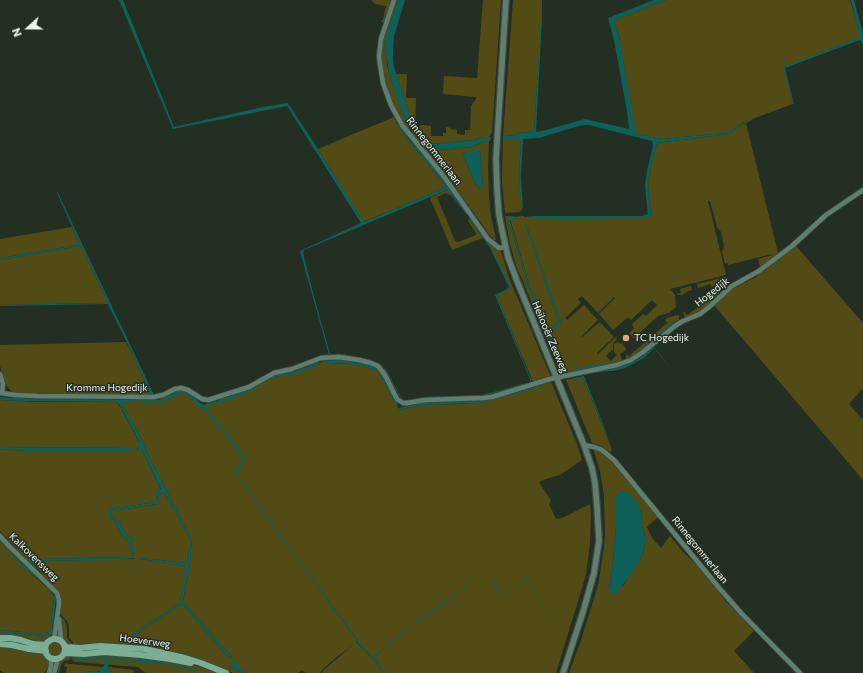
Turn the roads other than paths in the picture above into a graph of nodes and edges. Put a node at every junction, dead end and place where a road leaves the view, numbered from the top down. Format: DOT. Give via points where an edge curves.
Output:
graph roads {
  1 [pos="394,0"];
  2 [pos="506,0"];
  3 [pos="863,190"];
  4 [pos="506,247"];
  5 [pos="0,374"];
  6 [pos="558,378"];
  7 [pos="1,393"];
  8 [pos="584,444"];
  9 [pos="0,536"];
  10 [pos="57,614"];
  11 [pos="0,638"];
  12 [pos="54,639"];
  13 [pos="61,640"];
  14 [pos="0,644"];
  15 [pos="46,648"];
  16 [pos="65,650"];
  17 [pos="54,659"];
  18 [pos="49,673"];
  19 [pos="54,673"];
  20 [pos="226,673"];
  21 [pos="563,673"];
  22 [pos="800,673"];
  1 -- 4 [label="street, Rinnegommerlaan" via="380,48 381,74 391,105 402,125 442,174 488,239 499,248"];
  2 -- 4 [label="street, Heilooër Zeeweg" via="496,175 499,215"];
  3 -- 6 [label="street, Hogedijk" via="826,215 760,271 732,286 700,314 683,320 637,357 617,365"];
  4 -- 6 [label="street, Heilooër Zeeweg" via="517,281"];
  5 -- 7 [label="street" via="3,384"];
  6 -- 7 [label="street, Kromme Hogedijk" via="492,397 404,403 397,399 378,366 339,357 321,358 292,369 274,372 249,387 208,400 181,388 154,397 37,396"];
  6 -- 8 [label="street, Heilooër Zeeweg"];
  8 -- 21 [label="street, Heilooër Zeeweg" via="595,483 599,522 598,547 592,583"];
  8 -- 22 [label="street, Rinnegommerlaan" via="602,450 614,460 720,589"];
  9 -- 10 [label="street, Kalkovensweg" via="55,590 59,600"];
  10 -- 12 [label="street, Kalkovensweg"];
  10 -- 13 [label="street, Kalkovensweg"];
  11 -- 15 [label="main road" via="21,640"];
  12 -- 13 [label="main road"];
  12 -- 15 [label="main road" via="50,640"];
  13 -- 16 [label="main road"];
  14 -- 15 [label="main road" via="29,649"];
  15 -- 17 [label="main road" via="47,654"];
  16 -- 17 [label="main road" via="61,658"];
  16 -- 20 [label="main road, Hoeverweg" via="88,646 145,649 185,658"];
  17 -- 18 [label="street"];
  17 -- 19 [label="street"];
}
